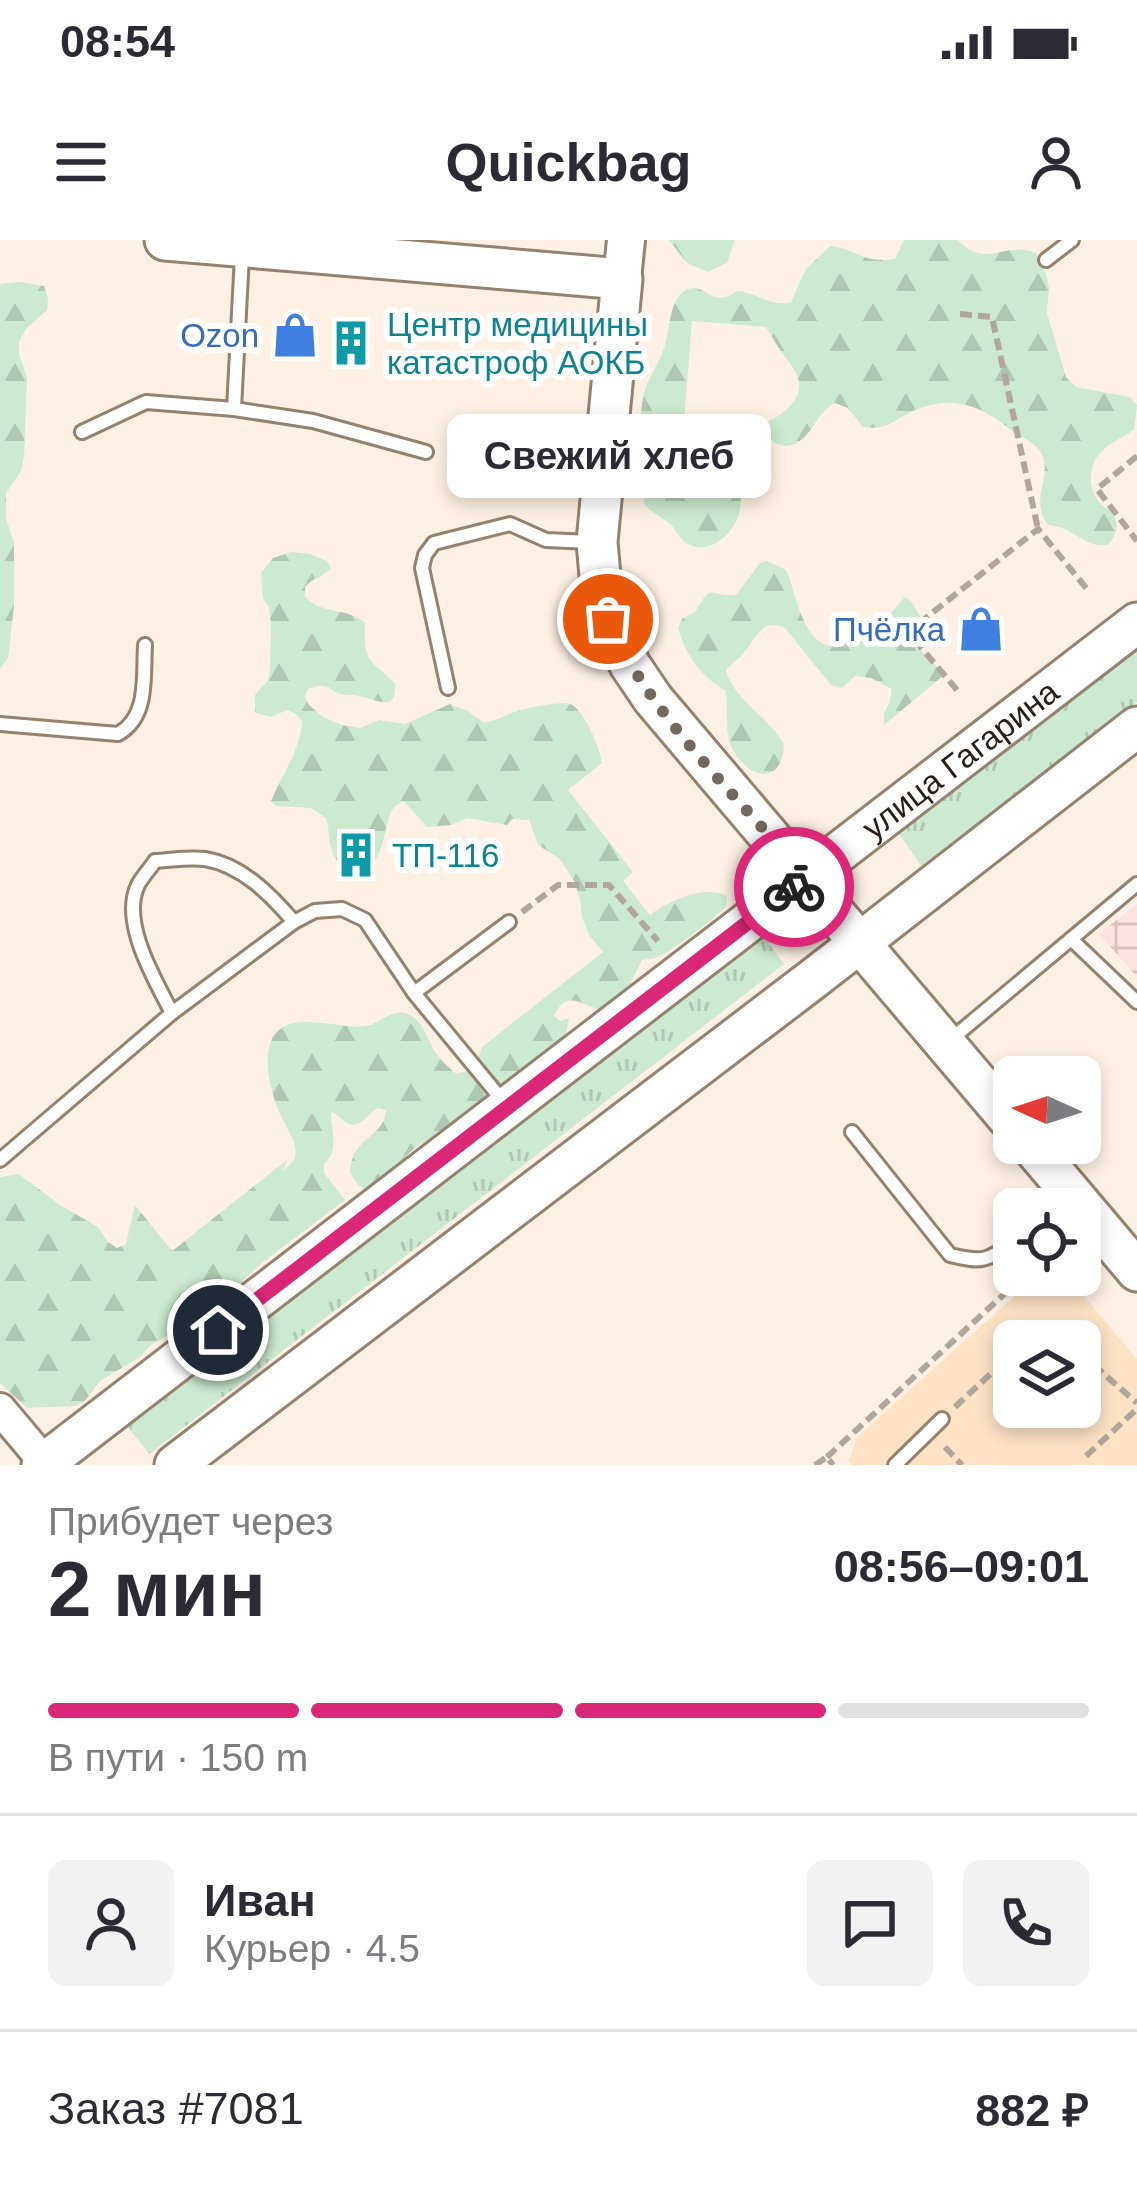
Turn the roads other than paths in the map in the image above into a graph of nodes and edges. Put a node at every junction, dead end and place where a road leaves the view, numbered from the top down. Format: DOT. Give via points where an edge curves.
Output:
graph roads {
  1 [pos="165,240"];
  2 [pos="1072,240"];
  3 [pos="243,247"];
  4 [pos="624,259"];
  5 [pos="1046,260"];
  6 [pos="234,409"];
  7 [pos="82,432"];
  8 [pos="426,452"];
  9 [pos="597,542"];
  10 [pos="1137,622"];
  11 [pos="146,645"];
  12 [pos="448,688"];
  13 [pos="0,724"];
  14 [pos="1137,728"];
  15 [pos="806,878"];
  16 [pos="1137,884"];
  17 [pos="294,922"];
  18 [pos="509,922"];
  19 [pos="1071,939"];
  20 [pos="861,942"];
  21 [pos="414,994"];
  22 [pos="1137,1001"];
  23 [pos="172,1013"];
  24 [pos="946,1044"];
  25 [pos="993,1100"];
  26 [pos="507,1107"];
  27 [pos="852,1132"];
  28 [pos="0,1160"];
  29 [pos="1101,1237"];
  30 [pos="993,1256"];
  31 [pos="1137,1271"];
  32 [pos="0,1408"];
  33 [pos="942,1419"];
  34 [pos="45,1464"];
  35 [pos="175,1465"];
  36 [pos="895,1465"];
  1 -- 3 [label="main road"];
  2 -- 5 [label="lane"];
  3 -- 4 [label="main road"];
  3 -- 6 [label="lane"];
  4 -- 9 [label="main road"];
  6 -- 7 [label="lane" via="146,402"];
  6 -- 8 [label="lane"];
  9 -- 12 [label="lane" via="546,540 509,524 434,543 422,568"];
  9 -- 15 [label="main road" via="608,619 630,664"];
  10 -- 15 [label="main road, улица Гагарина"];
  11 -- 13 [label="lane" via="141,704 132,726 118,734"];
  14 -- 20 [label="main road"];
  15 -- 20 [label="main road"];
  15 -- 26 [label="main road, улица Гагарина"];
  16 -- 19 [label="lane"];
  17 -- 21 [label="lane" via="342,909 365,920"];
  17 -- 23 [label="lane"];
  17 -- 23 [label="lane" via="267,891 208,859 155,861 135,889 135,923 144,961"];
  18 -- 21 [label="lane"];
  19 -- 22 [label="lane"];
  19 -- 24 [label="lane"];
  20 -- 24 [label="main road"];
  20 -- 35 [label="main road"];
  21 -- 26 [label="lane"];
  23 -- 28 [label="lane"];
  24 -- 25 [label="main road"];
  26 -- 34 [label="main road, улица Гагарина"];
  27 -- 30 [label="lane" via="950,1255"];
  29 -- 31 [label="main road"];
  32 -- 34 [label="street"];
  33 -- 36 [label="lane"];
}
